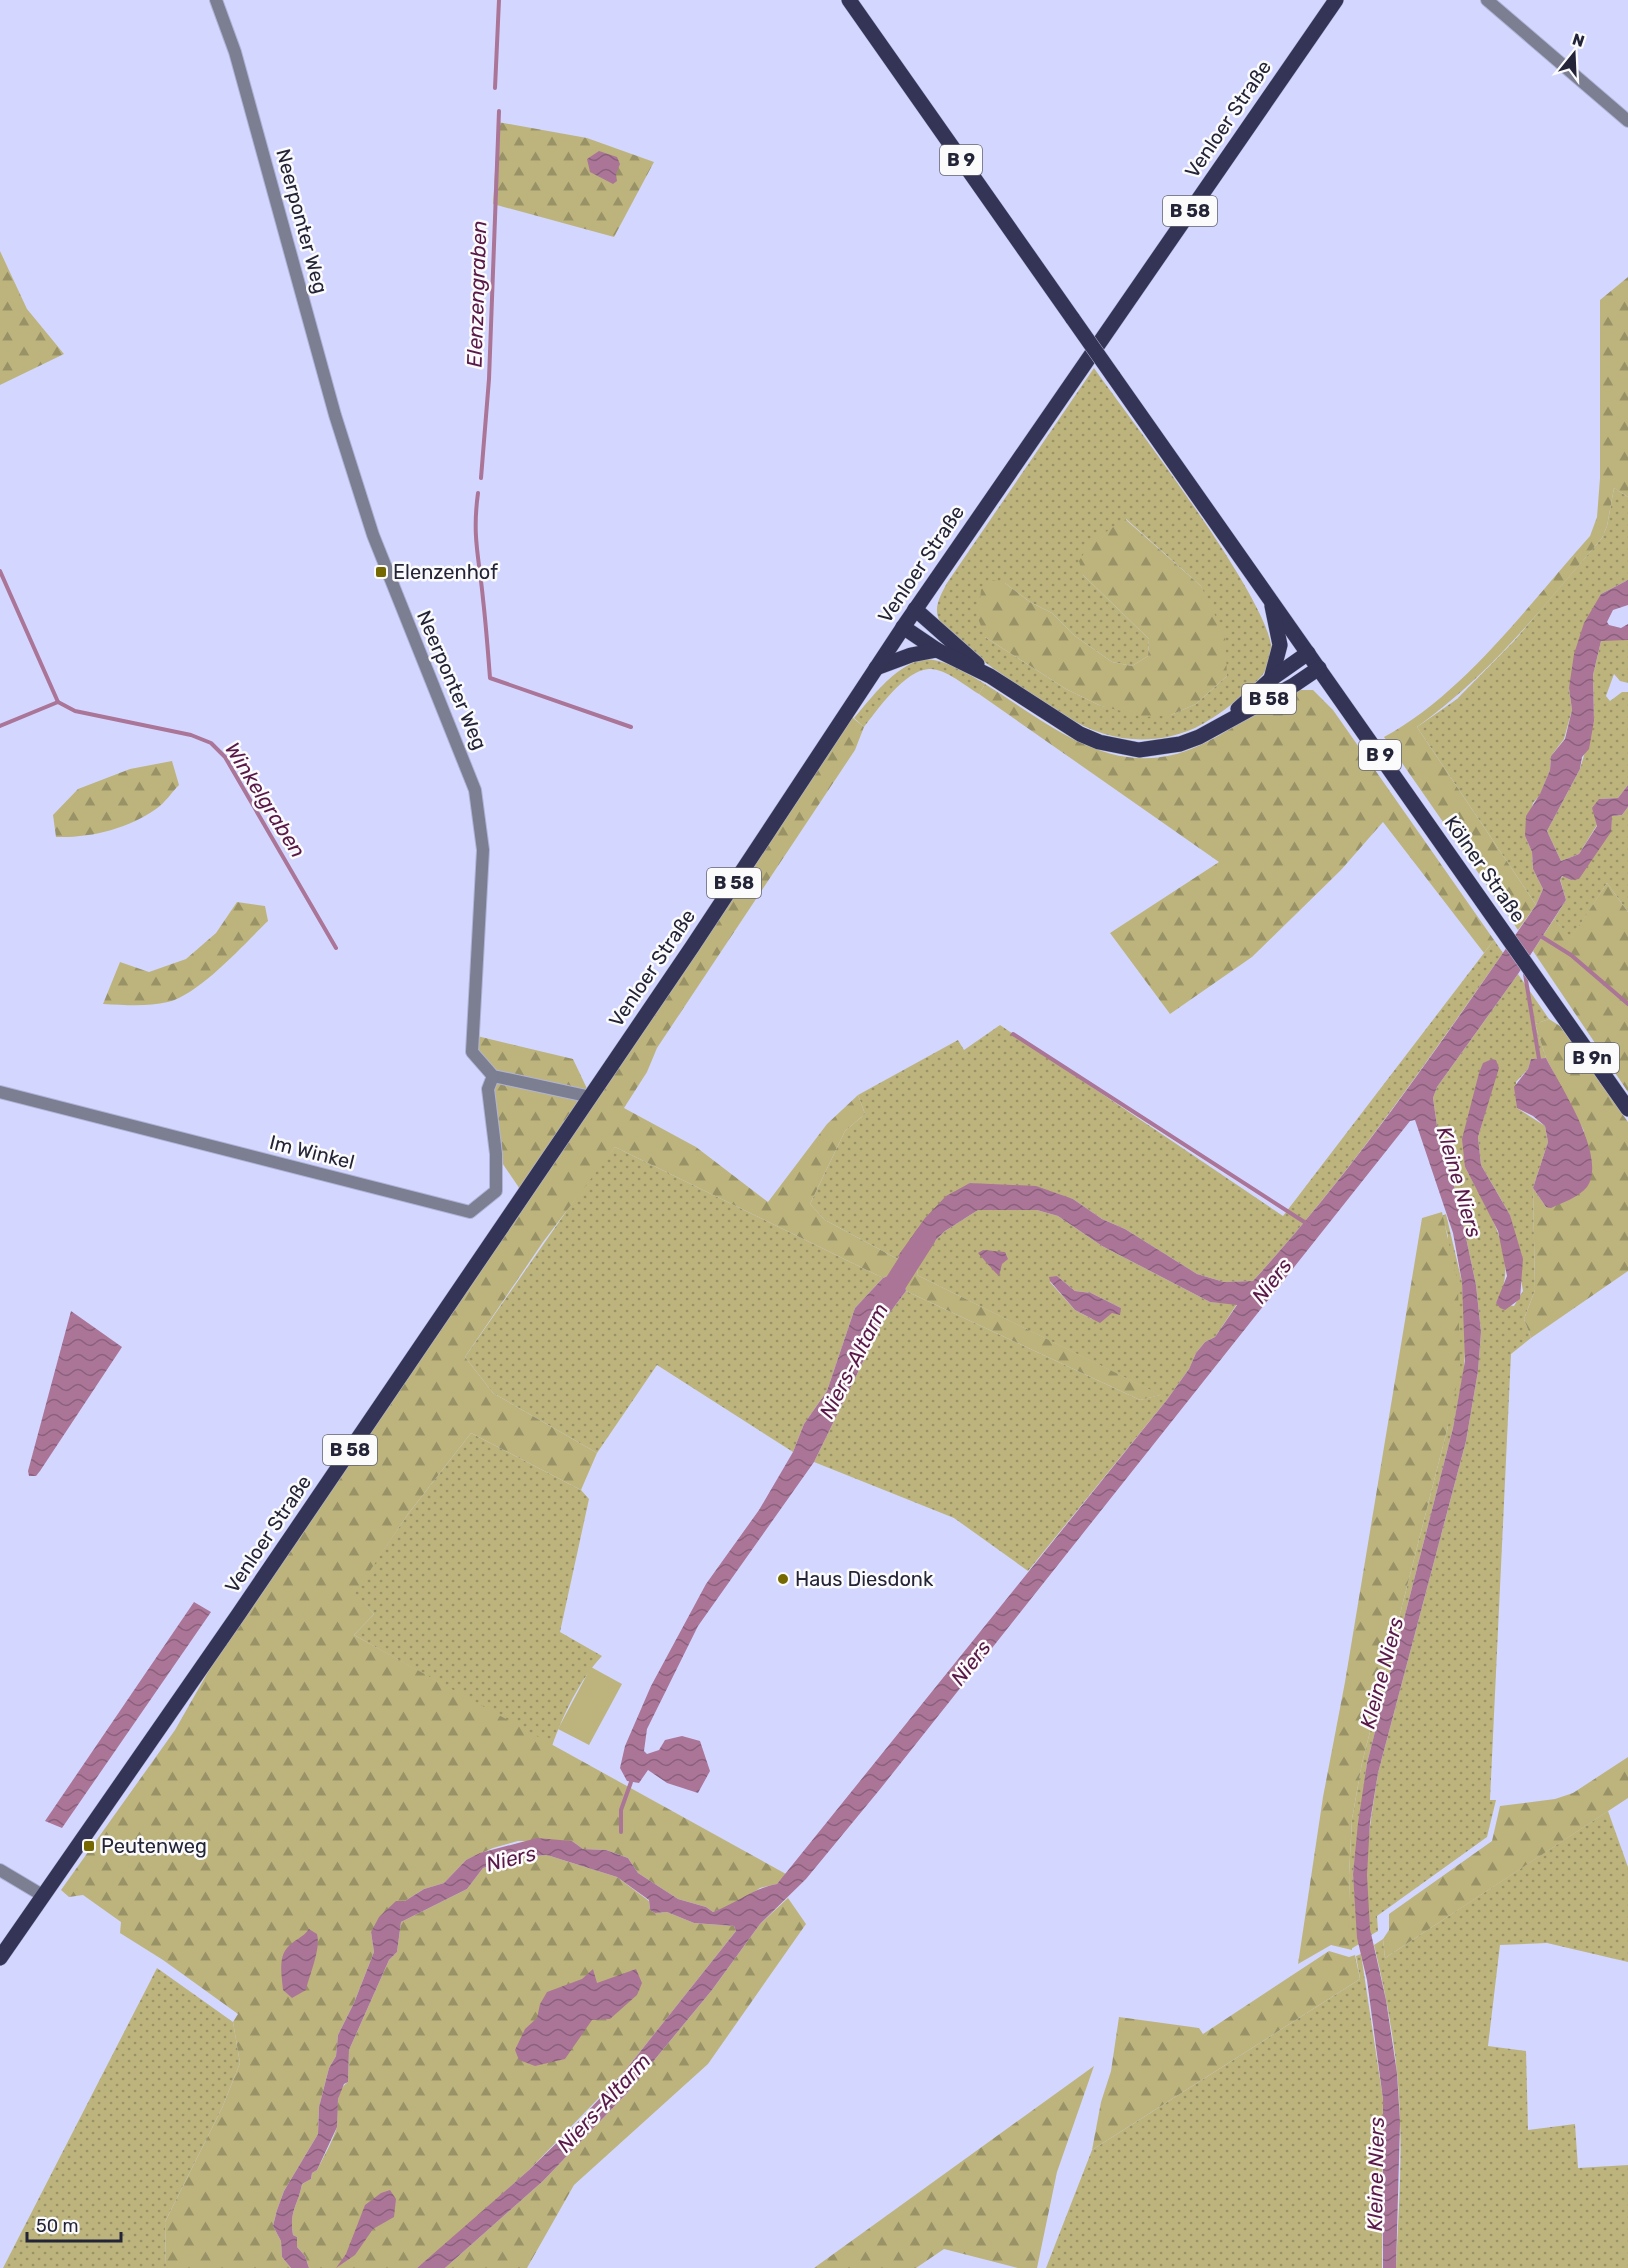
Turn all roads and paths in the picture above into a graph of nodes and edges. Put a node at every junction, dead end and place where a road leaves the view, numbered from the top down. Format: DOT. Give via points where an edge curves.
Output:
graph roads {
  1 [pos="216,0"];
  2 [pos="849,0"];
  3 [pos="1336,0"];
  4 [pos="1487,0"];
  5 [pos="1628,121"];
  6 [pos="1271,600"];
  7 [pos="915,609"];
  8 [pos="903,627"];
  9 [pos="937,650"];
  10 [pos="1308,653"];
  11 [pos="876,668"];
  12 [pos="1319,668"];
  13 [pos="990,676"];
  14 [pos="1271,679"];
  15 [pos="1217,727"];
  16 [pos="1556,1006"];
  17 [pos="493,1076"];
  18 [pos="0,1092"];
  19 [pos="591,1097"];
  20 [pos="1628,1109"];
  21 [pos="0,1870"];
  22 [pos="42,1895"];
  23 [pos="0,1958"];
  1 -- 17 [label="street, Neerponter Weg" via="235,52 335,415 373,535 476,790 483,850 472,1052"];
  2 -- 6 [label="main road, B 9, bridge"];
  3 -- 7 [label="main road, Venloer Straße / B 58"];
  4 -- 5 [label="street"];
  6 -- 10 [label="main road, B 9"];
  6 -- 14 [label="main road" via="1280,645"];
  7 -- 8 [label="main road, Venloer Straße / B 58"];
  7 -- 13 [label="main road, B 58"];
  8 -- 9 [label="main road, B 58"];
  8 -- 11 [label="main road, Venloer Straße / B 58"];
  9 -- 11 [label="main road"];
  9 -- 13 [label="main road, B 58"];
  10 -- 12 [label="main road, Kölner Straße / B 9"];
  10 -- 14 [label="main road, B 58"];
  11 -- 19 [label="main road, Venloer Straße / B 58"];
  12 -- 15 [label="main road, B 58"];
  12 -- 16 [label="main road, Kölner Straße / B 9"];
  13 -- 15 [label="main road, B 58" via="1071,729 1119,747 1139,750 1180,744"];
  14 -- 15 [label="main road, B 58"];
  16 -- 20 [label="main road, Kölner Straße / B 9n"];
  17 -- 18 [label="street, Im Winkel" via="488,1089 496,1191 470,1212"];
  17 -- 19 [label="street"];
  19 -- 22 [label="main road, Venloer Straße / B 58"];
  21 -- 22 [label="street"];
  22 -- 23 [label="main road, Venloer Straße / B 58"];
}
